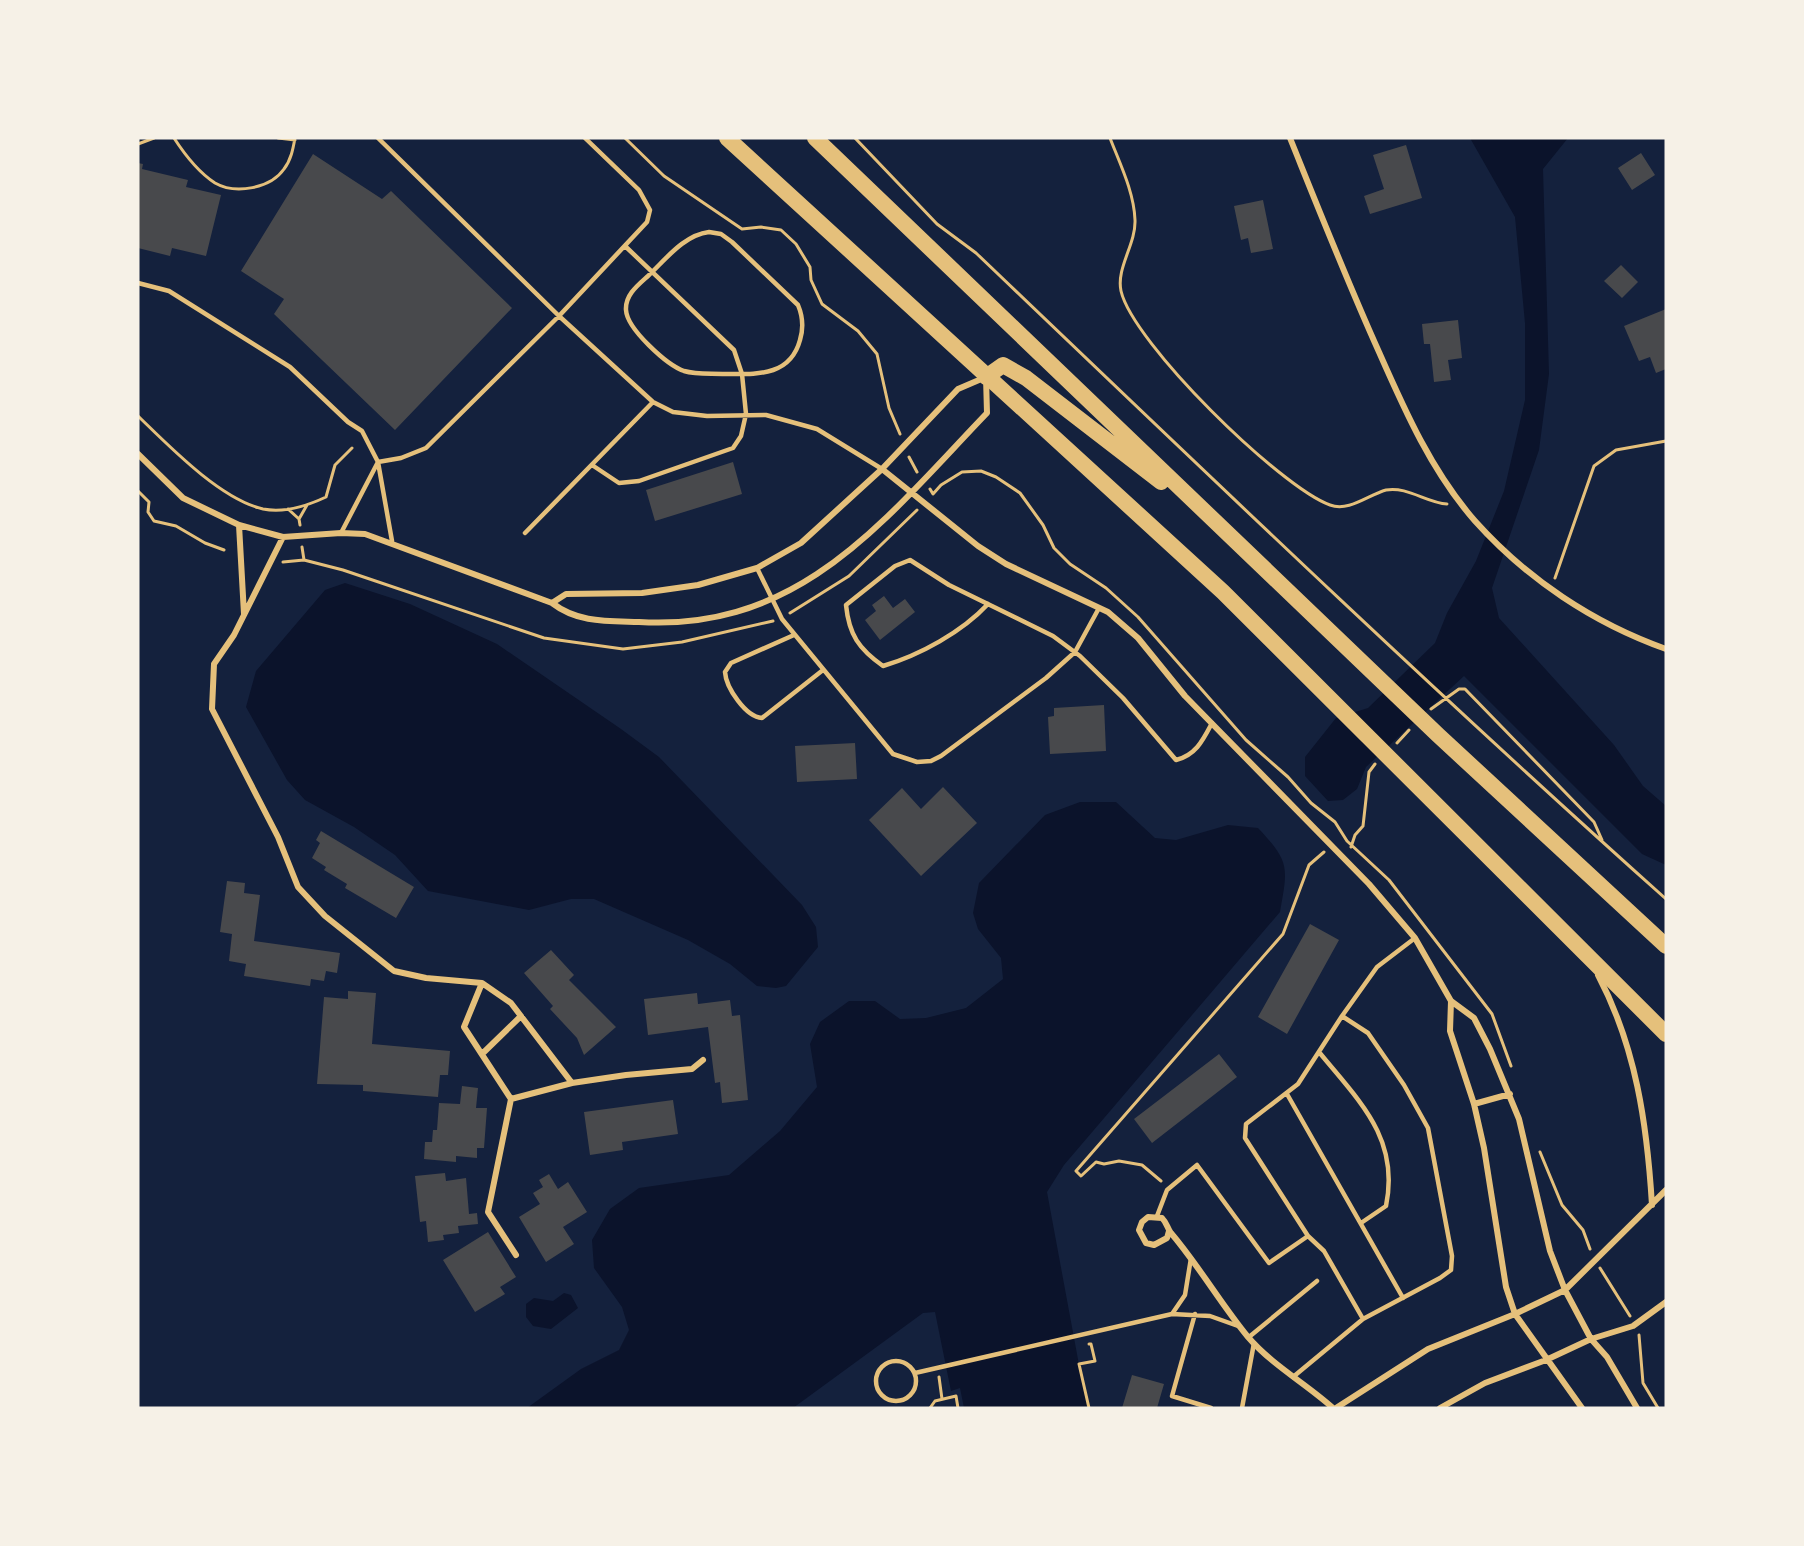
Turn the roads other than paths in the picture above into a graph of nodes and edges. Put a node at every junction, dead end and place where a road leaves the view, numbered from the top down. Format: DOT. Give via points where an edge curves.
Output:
graph roads {
  1 [pos="378,138"];
  2 [pos="585,138"];
  3 [pos="727,138"];
  4 [pos="815,138"];
  5 [pos="1290,138"];
  6 [pos="625,246"];
  7 [pos="653,272"];
  8 [pos="138,283"];
  9 [pos="559,316"];
  10 [pos="742,374"];
  11 [pos="986,377"];
  12 [pos="653,402"];
  13 [pos="746,414"];
  14 [pos="138,454"];
  15 [pos="378,462"];
  16 [pos="592,465"];
  17 [pos="882,469"];
  18 [pos="912,493"];
  19 [pos="238,525"];
  20 [pos="341,532"];
  21 [pos="525,533"];
  22 [pos="1229,533"];
  23 [pos="283,537"];
  24 [pos="392,541"];
  25 [pos="757,568"];
  26 [pos="772,600"];
  27 [pos="552,603"];
  28 [pos="988,604"];
  29 [pos="1099,608"];
  30 [pos="244,616"];
  31 [pos="794,635"];
  32 [pos="1666,649"];
  33 [pos="1075,652"];
  34 [pos="824,670"];
  35 [pos="1212,723"];
  36 [pos="1415,938"];
  37 [pos="1666,945"];
  38 [pos="1587,953"];
  39 [pos="482,983"];
  40 [pos="1451,1001"];
  41 [pos="521,1016"];
  42 [pos="1342,1016"];
  43 [pos="1666,1021"];
  44 [pos="1666,1034"];
  45 [pos="1319,1053"];
  46 [pos="482,1054"];
  47 [pos="703,1060"];
  48 [pos="572,1083"];
  49 [pos="1287,1094"];
  50 [pos="1510,1094"];
  51 [pos="511,1098"];
  52 [pos="1474,1104"];
  53 [pos="1666,1190"];
  54 [pos="1652,1205"];
  55 [pos="1157,1216"];
  56 [pos="1360,1223"];
  57 [pos="1169,1231"];
  58 [pos="1308,1236"];
  59 [pos="516,1255"];
  60 [pos="1191,1256"];
  61 [pos="1317,1281"];
  62 [pos="1565,1290"];
  63 [pos="1403,1298"];
  64 [pos="1666,1302"];
  65 [pos="1172,1314"];
  66 [pos="1195,1314"];
  67 [pos="1515,1314"];
  68 [pos="1362,1319"];
  69 [pos="1241,1327"];
  70 [pos="1249,1337"];
  71 [pos="1591,1339"];
  72 [pos="1254,1343"];
  73 [pos="1546,1360"];
  74 [pos="915,1373"];
  75 [pos="1293,1377"];
  76 [pos="1211,1408"];
  77 [pos="1242,1408"];
  78 [pos="1335,1408"];
  79 [pos="1440,1408"];
  80 [pos="1582,1408"];
  81 [pos="1637,1408"];
  1 -- 9 [label="lane"];
  2 -- 6 [label="lane" via="639,190 650,210 647,222"];
  3 -- 11 [label="highway"];
  4 -- 22 [label="highway"];
  5 -- 32 [label="street" via="1343,272 1403,407 1463,505 1508,554 1551,589 1609,624"];
  6 -- 7 [label="lane"];
  6 -- 9 [label="lane"];
  7 -- 10 [label="lane" via="728,341"];
  7 -- 10 [label="lane" via="635,288 627,302 629,321 638,332 669,363 683,371"];
  7 -- 10 [label="lane" via="691,236 718,232 791,296 803,317 795,353 781,368"];
  8 -- 15 [label="lane" via="169,291 290,367 362,431"];
  9 -- 12 [label="lane"];
  9 -- 15 [label="lane" via="426,448"];
  10 -- 13 [label="lane"];
  11 -- 17 [label="street" via="958,389"];
  11 -- 18 [label="street" via="987,413"];
  11 -- 22 [label="highway" via="1003,365 1026,378"];
  11 -- 38 [label="highway" via="1223,592"];
  12 -- 13 [label="lane" via="673,412 708,416"];
  12 -- 16 [label="lane"];
  13 -- 16 [label="lane" via="741,436 733,448 639,481 619,483"];
  13 -- 17 [label="lane" via="766,415 817,429"];
  14 -- 19 [label="street" via="183,498"];
  15 -- 20 [label="lane"];
  15 -- 24 [label="lane"];
  16 -- 21 [label="lane"];
  17 -- 18 [label="street"];
  17 -- 25 [label="street" via="801,543"];
  18 -- 26 [label="street" via="829,568"];
  18 -- 29 [label="street" via="1006,564"];
  19 -- 23 [label="street"];
  19 -- 30 [label="street"];
  20 -- 23 [label="street"];
  20 -- 24 [label="street"];
  22 -- 37 [label="highway" via="1438,735"];
  23 -- 30 [label="street"];
  24 -- 27 [label="street"];
  25 -- 26 [label="lane"];
  25 -- 27 [label="street" via="698,585 642,593 566,594"];
  26 -- 27 [label="street" via="728,616 673,624 568,615"];
  26 -- 31 [label="lane"];
  28 -- 28 [label="lane" via="910,560 895,566 846,605 848,623 863,652 883,666 898,662 960,628"];
  28 -- 33 [label="lane" via="1053,636"];
  29 -- 33 [label="lane"];
  29 -- 35 [label="street" via="1138,638"];
  30 -- 39 [label="street" via="214,664 212,709 278,837 298,887 325,916 394,971"];
  31 -- 34 [label="lane"];
  31 -- 34 [label="lane" via="731,663 725,672 729,688 750,712 762,718"];
  33 -- 34 [label="lane" via="1047,678 931,761 917,762 893,754"];
  33 -- 35 [label="lane" via="1123,698 1176,760 1188,756 1202,743"];
  35 -- 36 [label="street"];
  36 -- 40 [label="street"];
  36 -- 42 [label="lane" via="1377,967"];
  38 -- 43 [label="highway"];
  38 -- 44 [label="highway"];
  38 -- 54 [label="street" via="1627,1040 1638,1087"];
  39 -- 41 [label="street" via="511,1003"];
  39 -- 46 [label="street" via="464,1028"];
  40 -- 50 [label="street" via="1474,1018"];
  40 -- 52 [label="street" via="1450,1031"];
  41 -- 46 [label="street"];
  41 -- 48 [label="street"];
  42 -- 45 [label="lane"];
  42 -- 63 [label="lane" via="1368,1033 1428,1128 1452,1256 1451,1270"];
  45 -- 49 [label="lane"];
  45 -- 56 [label="lane" via="1368,1112 1387,1149 1391,1182 1386,1206"];
  46 -- 51 [label="street"];
  47 -- 48 [label="street" via="692,1069"];
  48 -- 51 [label="street"];
  49 -- 56 [label="lane"];
  49 -- 58 [label="lane" via="1246,1124 1245,1138"];
  50 -- 52 [label="street"];
  50 -- 62 [label="street" via="1550,1251"];
  51 -- 59 [label="street" via="488,1212"];
  52 -- 67 [label="street" via="1506,1287"];
  53 -- 54 [label="street"];
  54 -- 62 [label="street"];
  55 -- 57 [label="street" via="1168,1223"];
  55 -- 57 [label="street" via="1142,1222 1141,1237 1146,1243 1161,1244"];
  55 -- 58 [label="lane" via="1167,1190 1197,1165 1269,1263"];
  56 -- 63 [label="lane"];
  57 -- 60 [label="street"];
  58 -- 68 [label="lane" via="1324,1251"];
  60 -- 65 [label="lane" via="1185,1295"];
  60 -- 69 [label="street"];
  61 -- 70 [label="lane"];
  62 -- 67 [label="street"];
  62 -- 71 [label="street"];
  63 -- 68 [label="lane"];
  64 -- 71 [label="street" via="1633,1326"];
  65 -- 66 [label="lane"];
  65 -- 74 [label="lane"];
  66 -- 69 [label="lane"];
  66 -- 76 [label="lane" via="1172,1396"];
  67 -- 73 [label="street"];
  67 -- 78 [label="street" via="1428,1349"];
  68 -- 75 [label="lane"];
  69 -- 70 [label="street"];
  70 -- 72 [label="street"];
  71 -- 73 [label="street"];
  71 -- 81 [label="street" via="1607,1357"];
  72 -- 75 [label="street"];
  72 -- 77 [label="lane"];
  73 -- 79 [label="street" via="1485,1383"];
  73 -- 80 [label="street"];
  74 -- 74 [label="lane" via="905,1363 892,1362 880,1369 878,1389 892,1401 904,1400 916,1386"];
  75 -- 78 [label="street"];
}
